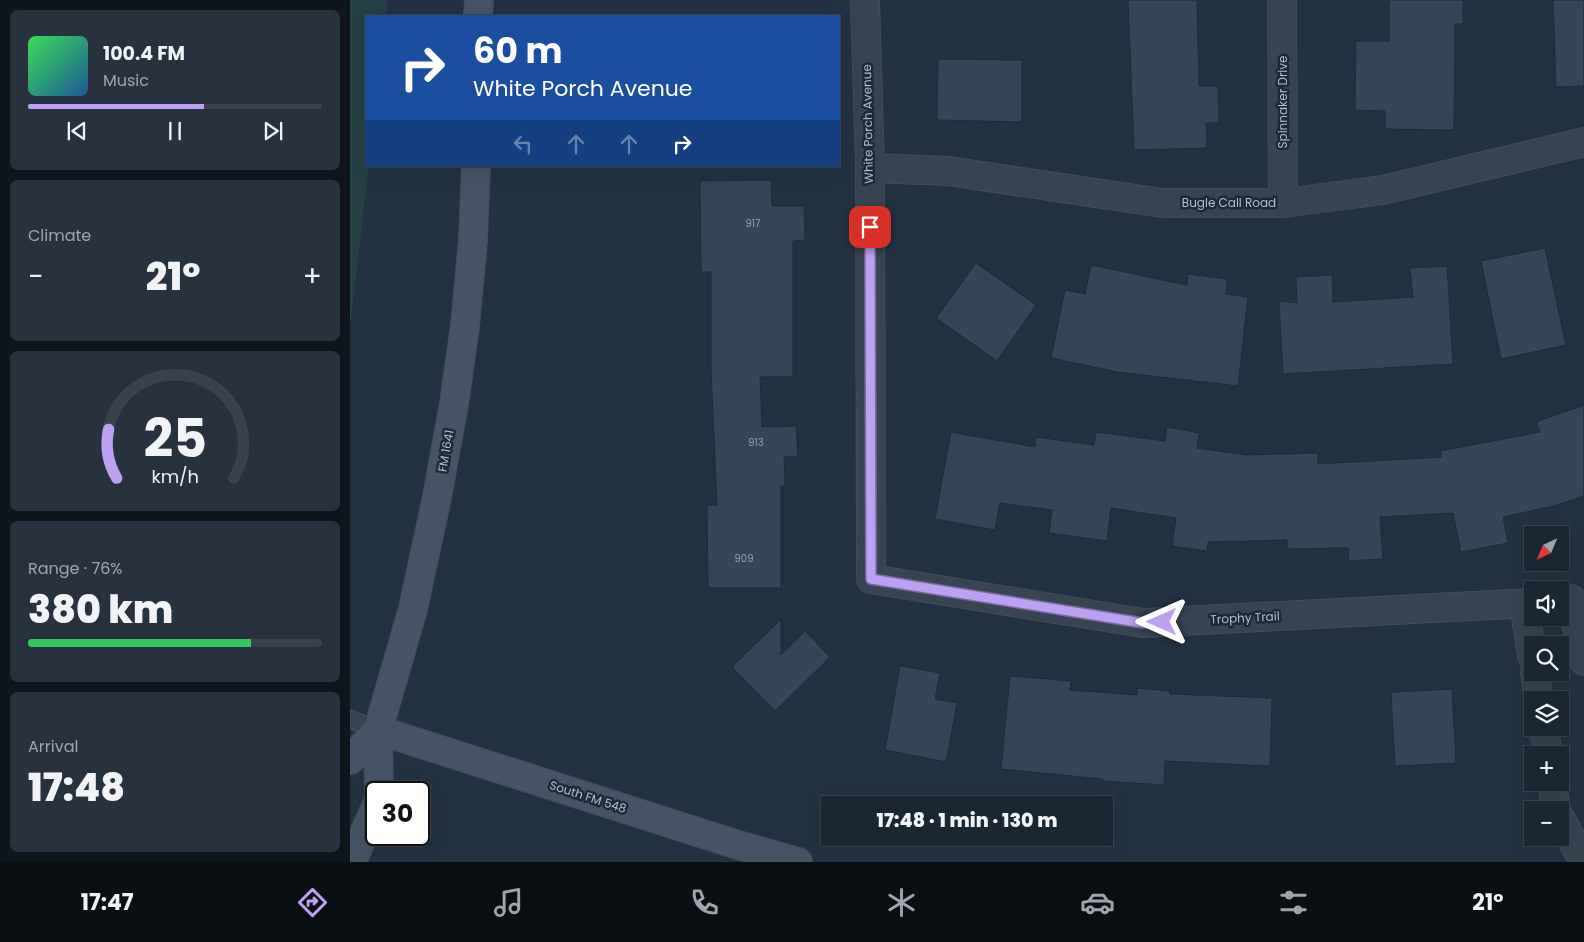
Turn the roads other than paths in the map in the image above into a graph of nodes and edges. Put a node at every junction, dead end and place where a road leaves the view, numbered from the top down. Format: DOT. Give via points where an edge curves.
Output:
graph roads {
  1 [pos="479,0"];
  2 [pos="865,0"];
  3 [pos="1282,0"];
  4 [pos="478,15"];
  5 [pos="1584,142"];
  6 [pos="476,167"];
  7 [pos="870,168"];
  8 [pos="1283,203"];
  9 [pos="871,579"];
  10 [pos="1572,598"];
  11 [pos="1524,603"];
  12 [pos="1584,661"];
  13 [pos="350,719"];
  14 [pos="378,730"];
  15 [pos="350,760"];
  16 [pos="379,781"];
  17 [pos="365,832"];
  18 [pos="1569,834"];
  19 [pos="352,862"];
  20 [pos="798,862"];
  21 [pos="1584,862"];
  1 -- 4 [label="main road"];
  2 -- 7 [label="street, White Porch Avenue"];
  3 -- 8 [label="street, Spinnaker Drive"];
  5 -- 8 [label="street, Bugle Call Road" via="1383,190"];
  6 -- 14 [label="main road, FM 1641 / FM 1641" via="466,316 454,404 415,601"];
  7 -- 8 [label="street, Bugle Call Road" via="948,171 1162,203"];
  7 -- 9 [label="street, White Porch Avenue"];
  9 -- 11 [label="street, Trophy Trail" via="1143,623"];
  10 -- 12 [label="street"];
  13 -- 14 [label="lane"];
  14 -- 15 [label="main road"];
  14 -- 16 [label="main road"];
  14 -- 20 [label="main road, South FM 548"];
  17 -- 19 [label="main road"];
  18 -- 21 [label="street"];
}
